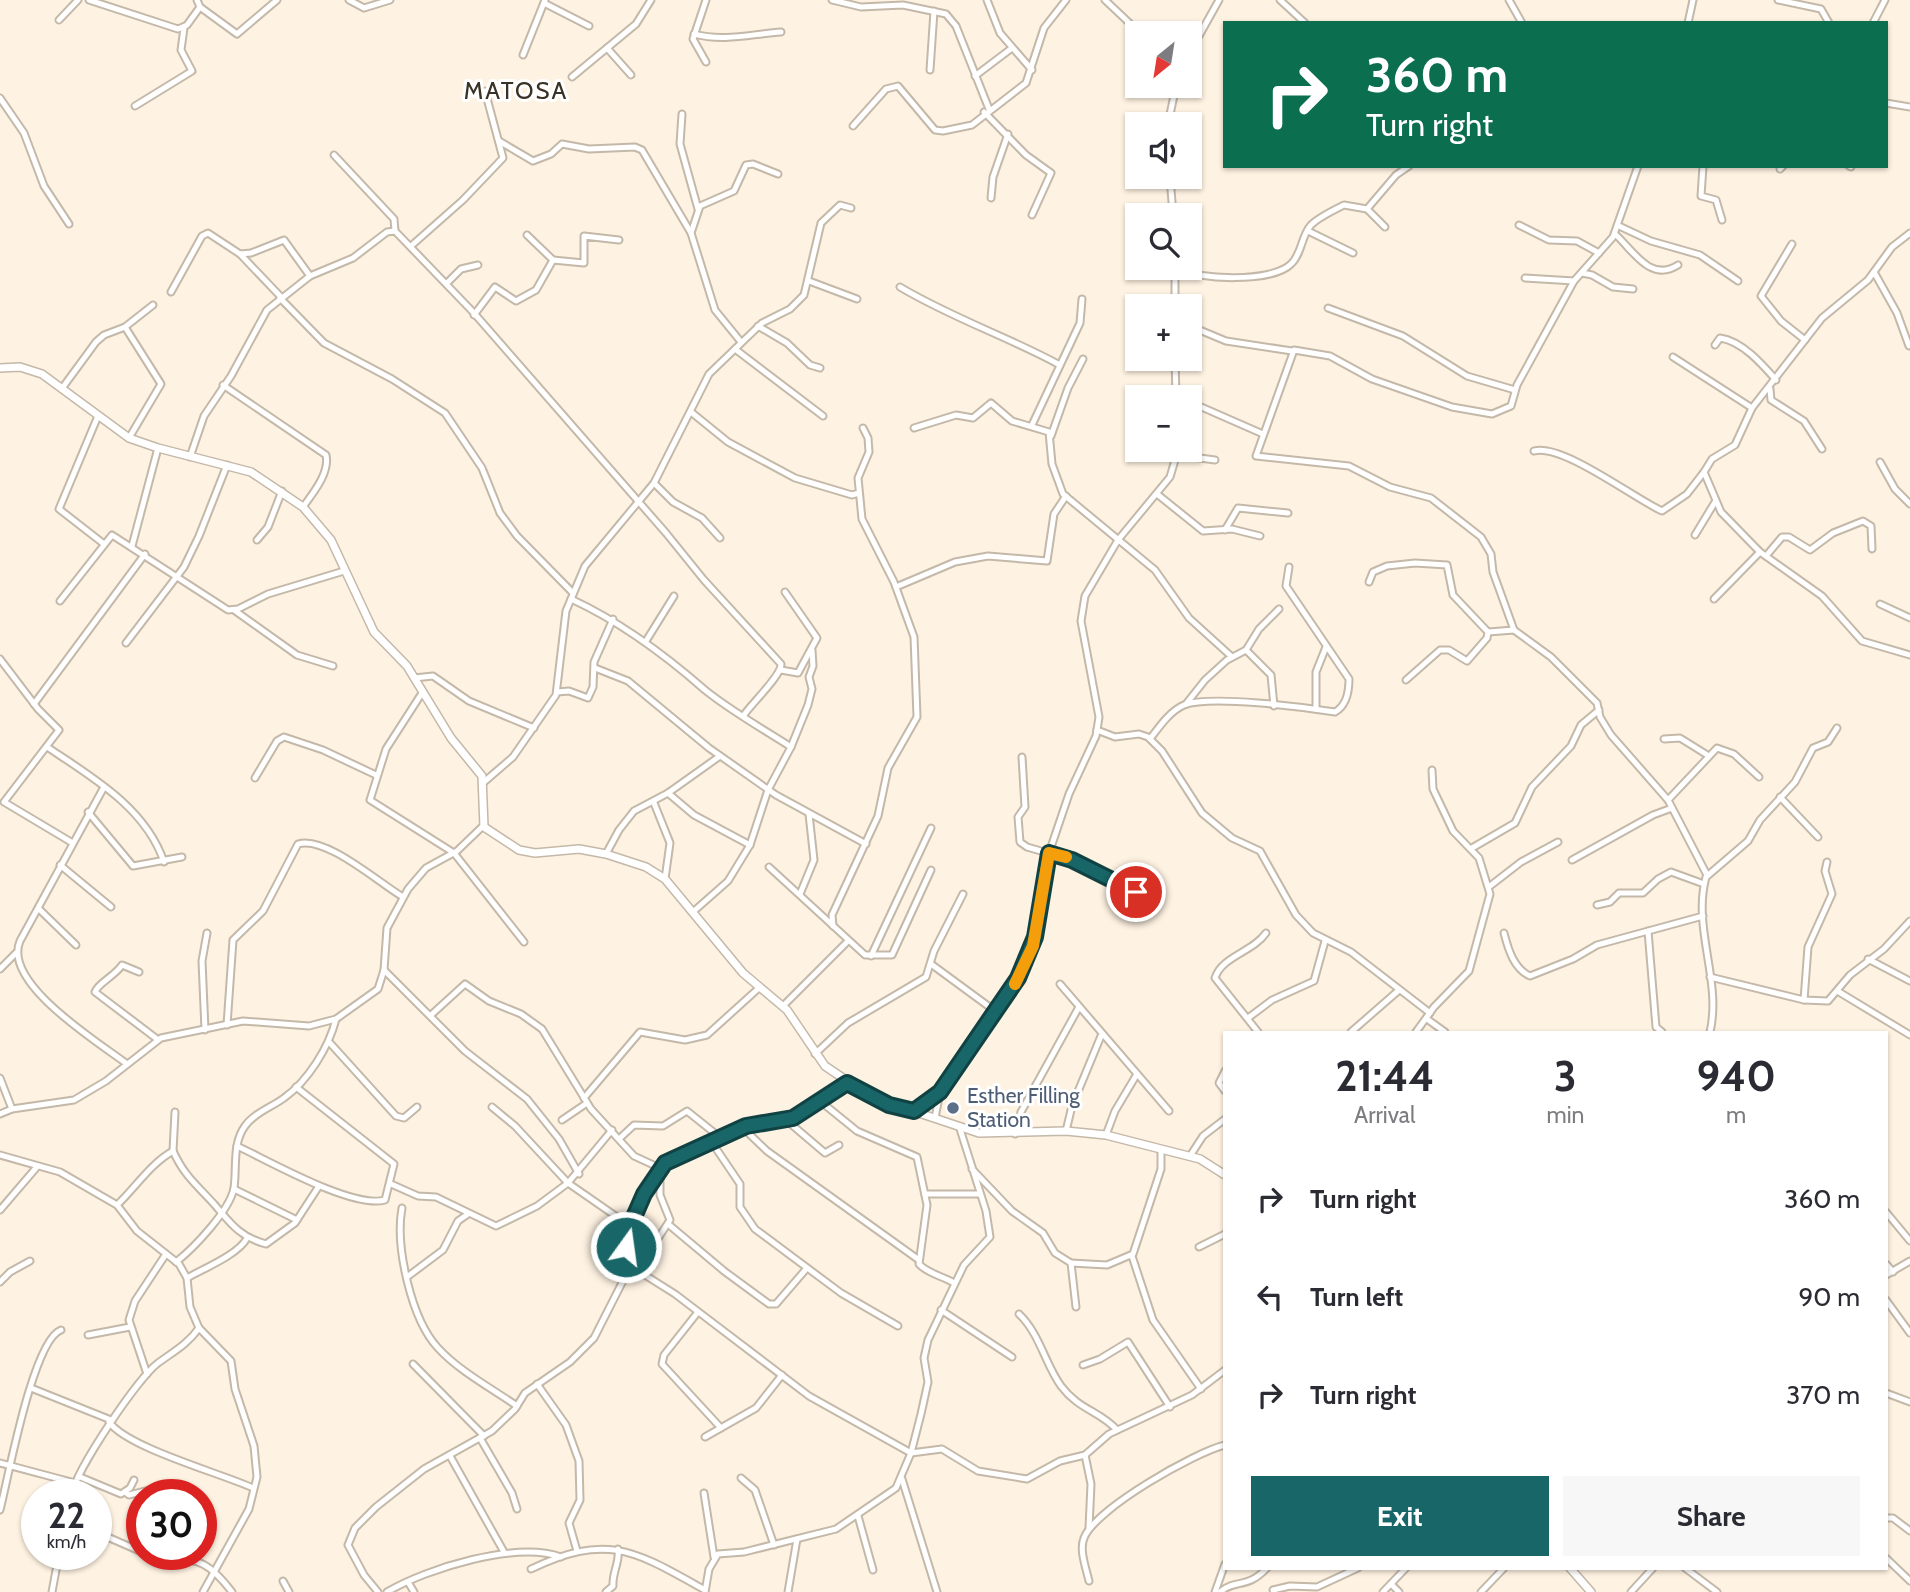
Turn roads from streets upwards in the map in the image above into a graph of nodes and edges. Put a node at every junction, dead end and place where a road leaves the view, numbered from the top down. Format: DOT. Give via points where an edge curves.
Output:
graph roads {
  1 [pos="78,0"];
  2 [pos="89,0"];
  3 [pos="278,0"];
  4 [pos="349,0"];
  5 [pos="390,0"];
  6 [pos="651,0"];
  7 [pos="706,0"];
  8 [pos="832,0"];
  9 [pos="987,0"];
  10 [pos="1066,0"];
  11 [pos="1105,0"];
  12 [pos="1219,0"];
  13 [pos="1280,0"];
  14 [pos="1509,0"];
  15 [pos="1693,0"];
  16 [pos="1778,0"];
  17 [pos="1885,0"];
  18 [pos="545,1"];
  19 [pos="197,3"];
  20 [pos="934,11"];
  21 [pos="59,20"];
  22 [pos="1127,21"];
  23 [pos="1303,21"];
  24 [pos="1521,21"];
  25 [pos="1688,21"];
  26 [pos="1828,21"];
  27 [pos="1874,21"];
  28 [pos="589,26"];
  29 [pos="184,28"];
  30 [pos="1202,30"];
  31 [pos="781,32"];
  32 [pos="694,34"];
  33 [pos="607,48"];
  34 [pos="1012,48"];
  35 [pos="523,55"];
  36 [pos="706,62"];
  37 [pos="930,69"];
  38 [pos="1032,71"];
  39 [pos="631,75"];
  40 [pos="975,76"];
  41 [pos="572,77"];
  42 [pos="485,91"];
  43 [pos="0,98"];
  44 [pos="1888,103"];
  45 [pos="135,106"];
  46 [pos="1910,107"];
  47 [pos="987,110"];
  48 [pos="682,114"];
  49 [pos="853,126"];
  50 [pos="1008,134"];
  51 [pos="499,141"];
  52 [pos="334,155"];
  53 [pos="1406,168"];
  54 [pos="1637,168"];
  55 [pos="1703,168"];
  56 [pos="778,174"];
  57 [pos="991,198"];
  58 [pos="851,208"];
  59 [pos="698,209"];
  60 [pos="1367,209"];
  61 [pos="1032,215"];
  62 [pos="1722,220"];
  63 [pos="69,224"];
  64 [pos="1519,225"];
  65 [pos="1619,226"];
  66 [pos="1385,227"];
  67 [pos="395,231"];
  68 [pos="1308,231"];
  69 [pos="691,233"];
  70 [pos="1910,233"];
  71 [pos="1615,234"];
  72 [pos="527,235"];
  73 [pos="619,240"];
  74 [pos="1792,244"];
  75 [pos="411,246"];
  76 [pos="1353,253"];
  77 [pos="1599,253"];
  78 [pos="240,254"];
  79 [pos="552,260"];
  80 [pos="478,265"];
  81 [pos="1678,265"];
  82 [pos="1874,272"];
  83 [pos="1202,274"];
  84 [pos="1582,274"];
  85 [pos="310,276"];
  86 [pos="1525,278"];
  87 [pos="809,281"];
  88 [pos="1574,281"];
  89 [pos="1738,281"];
  90 [pos="447,284"];
  91 [pos="900,287"];
  92 [pos="1633,289"];
  93 [pos="171,292"];
  94 [pos="280,298"];
  95 [pos="857,299"];
  96 [pos="1082,299"];
  97 [pos="153,305"];
  98 [pos="1328,308"];
  99 [pos="474,314"];
  100 [pos="758,326"];
  101 [pos="125,327"];
  102 [pos="1202,331"];
  103 [pos="1805,340"];
  104 [pos="741,342"];
  105 [pos="1715,345"];
  106 [pos="1909,346"];
  107 [pos="735,349"];
  108 [pos="1292,351"];
  109 [pos="1673,357"];
  110 [pos="1083,359"];
  111 [pos="1058,364"];
  112 [pos="0,368"];
  113 [pos="820,368"];
  114 [pos="1776,380"];
  115 [pos="223,385"];
  116 [pos="63,387"];
  117 [pos="1770,389"];
  118 [pos="1515,390"];
  119 [pos="1202,407"];
  120 [pos="1752,408"];
  121 [pos="691,412"];
  122 [pos="98,416"];
  123 [pos="823,416"];
  124 [pos="1032,425"];
  125 [pos="863,428"];
  126 [pos="914,428"];
  127 [pos="1263,434"];
  128 [pos="1051,436"];
  129 [pos="129,438"];
  130 [pos="158,448"];
  131 [pos="1822,449"];
  132 [pos="1534,452"];
  133 [pos="190,457"];
  134 [pos="1202,457"];
  135 [pos="1215,460"];
  136 [pos="1175,462"];
  137 [pos="1880,462"];
  138 [pos="227,465"];
  139 [pos="1704,472"];
  140 [pos="654,483"];
  141 [pos="282,491"];
  142 [pos="859,493"];
  143 [pos="1157,494"];
  144 [pos="1066,496"];
  145 [pos="639,502"];
  146 [pos="1715,502"];
  147 [pos="1910,504"];
  148 [pos="303,507"];
  149 [pos="1288,513"];
  150 [pos="1225,530"];
  151 [pos="1695,534"];
  152 [pos="1260,536"];
  153 [pos="720,538"];
  154 [pos="257,540"];
  155 [pos="1118,540"];
  156 [pos="104,544"];
  157 [pos="132,546"];
  158 [pos="1871,549"];
  159 [pos="145,554"];
  160 [pos="1763,554"];
  161 [pos="1289,567"];
  162 [pos="344,571"];
  163 [pos="176,575"];
  164 [pos="1369,582"];
  165 [pos="896,587"];
  166 [pos="785,592"];
  167 [pos="572,596"];
  168 [pos="674,596"];
  169 [pos="1714,599"];
  170 [pos="60,601"];
  171 [pos="1880,604"];
  172 [pos="1279,609"];
  173 [pos="234,610"];
  174 [pos="1910,618"];
  175 [pos="613,620"];
  176 [pos="1514,630"];
  177 [pos="1488,632"];
  178 [pos="646,641"];
  179 [pos="126,643"];
  180 [pos="1326,647"];
  181 [pos="812,650"];
  182 [pos="1246,650"];
  183 [pos="1910,654"];
  184 [pos="1232,657"];
  185 [pos="0,659"];
  186 [pos="333,666"];
  187 [pos="595,668"];
  188 [pos="781,670"];
  189 [pos="414,678"];
  190 [pos="1406,680"];
  191 [pos="557,692"];
  192 [pos="422,693"];
  193 [pos="34,704"];
  194 [pos="1186,704"];
  195 [pos="1274,706"];
  196 [pos="1316,709"];
  197 [pos="1599,709"];
  198 [pos="744,715"];
  199 [pos="534,728"];
  200 [pos="1837,728"];
  201 [pos="1097,730"];
  202 [pos="1150,739"];
  203 [pos="1664,739"];
  204 [pos="47,747"];
  205 [pos="791,747"];
  206 [pos="720,756"];
  207 [pos="1709,756"];
  208 [pos="1022,757"];
  209 [pos="1432,769"];
  210 [pos="376,775"];
  211 [pos="1759,777"];
  212 [pos="255,778"];
  213 [pos="484,782"];
  214 [pos="104,787"];
  215 [pos="768,790"];
  216 [pos="668,793"];
  217 [pos="1780,797"];
  218 [pos="1668,800"];
  219 [pos="4,802"];
  220 [pos="654,803"];
  221 [pos="1672,808"];
  222 [pos="0,809"];
  223 [pos="88,812"];
  224 [pos="809,814"];
  225 [pos="483,826"];
  226 [pos="931,828"];
  227 [pos="1818,837"];
  228 [pos="71,842"];
  229 [pos="1558,842"];
  230 [pos="866,844"];
  231 [pos="750,845"];
  232 [pos="1472,848"];
  233 [pos="454,853"];
  234 [pos="606,853"];
  235 [pos="1049,853"];
  236 [pos="182,857"];
  237 [pos="1572,860"];
  238 [pos="164,862"];
  239 [pos="1827,862"];
  240 [pos="60,865"];
  241 [pos="769,867"];
  242 [pos="931,870"];
  243 [pos="1707,875"];
  244 [pos="665,879"];
  245 [pos="1704,884"];
  246 [pos="1490,886"];
  247 [pos="1136,892"];
  248 [pos="800,894"];
  249 [pos="963,894"];
  250 [pos="403,897"];
  251 [pos="1597,905"];
  252 [pos="111,907"];
  253 [pos="39,909"];
  254 [pos="694,911"];
  255 [pos="1703,916"];
  256 [pos="1910,921"];
  257 [pos="833,926"];
  258 [pos="1648,932"];
  259 [pos="207,933"];
  260 [pos="1266,933"];
  261 [pos="1504,933"];
  262 [pos="848,941"];
  263 [pos="1325,941"];
  264 [pos="524,942"];
  265 [pos="76,945"];
  266 [pos="16,953"];
  267 [pos="871,956"];
  268 [pos="1868,959"];
  269 [pos="931,964"];
  270 [pos="0,969"];
  271 [pos="384,970"];
  272 [pos="139,972"];
  273 [pos="1710,977"];
  274 [pos="1910,981"];
  275 [pos="1060,984"];
  276 [pos="760,987"];
  277 [pos="1398,991"];
  278 [pos="1839,992"];
  279 [pos="1804,1000"];
  280 [pos="783,1006"];
  281 [pos="1079,1007"];
  282 [pos="995,1011"];
  283 [pos="430,1015"];
  284 [pos="1429,1016"];
  285 [pos="1248,1018"];
  286 [pos="336,1020"];
  287 [pos="227,1025"];
  288 [pos="205,1030"];
  289 [pos="1257,1031"];
  290 [pos="1352,1031"];
  291 [pos="1417,1031"];
  292 [pos="1444,1031"];
  293 [pos="1661,1031"];
  294 [pos="1710,1031"];
  295 [pos="1910,1035"];
  296 [pos="1101,1036"];
  297 [pos="157,1039"];
  298 [pos="330,1043"];
  299 [pos="815,1054"];
  300 [pos="127,1064"];
  301 [pos="1137,1074"];
  302 [pos="0,1078"];
  303 [pos="847,1083"];
  304 [pos="296,1087"];
  305 [pos="940,1092"];
  306 [pos="585,1100"];
  307 [pos="820,1101"];
  308 [pos="417,1107"];
  309 [pos="492,1107"];
  310 [pos="12,1109"];
  311 [pos="914,1111"];
  312 [pos="1168,1111"];
  313 [pos="175,1112"];
  314 [pos="0,1114"];
  315 [pos="935,1118"];
  316 [pos="785,1119"];
  317 [pos="562,1120"];
  318 [pos="1223,1121"];
  319 [pos="743,1128"];
  320 [pos="960,1129"];
  321 [pos="612,1130"];
  322 [pos="1066,1131"];
  323 [pos="1015,1134"];
  324 [pos="1107,1135"];
  325 [pos="619,1139"];
  326 [pos="722,1139"];
  327 [pos="713,1144"];
  328 [pos="839,1145"];
  329 [pos="237,1146"];
  330 [pos="173,1151"];
  331 [pos="1161,1151"];
  332 [pos="0,1156"];
  333 [pos="1190,1156"];
  334 [pos="36,1168"];
  335 [pos="660,1168"];
  336 [pos="971,1168"];
  337 [pos="1223,1173"];
  338 [pos="579,1174"];
  339 [pos="568,1183"];
  340 [pos="390,1184"];
  341 [pos="319,1186"];
  342 [pos="233,1189"];
  343 [pos="925,1194"];
  344 [pos="980,1194"];
  345 [pos="117,1205"];
  346 [pos="402,1208"];
  347 [pos="0,1210"];
  348 [pos="468,1214"];
  349 [pos="1888,1214"];
  350 [pos="222,1216"];
  351 [pos="297,1220"];
  352 [pos="668,1224"];
  353 [pos="630,1226"];
  354 [pos="1223,1235"];
  355 [pos="247,1238"];
  356 [pos="1910,1241"];
  357 [pos="1199,1247"];
  358 [pos="166,1255"];
  359 [pos="1132,1256"];
  360 [pos="919,1260"];
  361 [pos="30,1261"];
  362 [pos="1910,1261"];
  363 [pos="176,1262"];
  364 [pos="1071,1263"];
  365 [pos="629,1265"];
  366 [pos="1888,1266"];
  367 [pos="807,1268"];
  368 [pos="638,1269"];
  369 [pos="1893,1272"];
  370 [pos="1888,1274"];
  371 [pos="407,1277"];
  372 [pos="187,1278"];
  373 [pos="0,1282"];
  374 [pos="954,1283"];
  375 [pos="1888,1303"];
  376 [pos="1076,1307"];
  377 [pos="941,1310"];
  378 [pos="698,1312"];
  379 [pos="1019,1314"];
  380 [pos="898,1326"];
  381 [pos="130,1327"];
  382 [pos="200,1328"];
  383 [pos="61,1330"];
  384 [pos="1910,1334"];
  385 [pos="88,1335"];
  386 [pos="1012,1357"];
  387 [pos="413,1364"];
  388 [pos="1083,1365"];
  389 [pos="1223,1372"];
  390 [pos="147,1374"];
  391 [pos="782,1375"];
  392 [pos="537,1384"];
  393 [pos="32,1388"];
  394 [pos="1201,1388"];
  395 [pos="1888,1394"];
  396 [pos="1910,1402"];
  397 [pos="517,1406"];
  398 [pos="1170,1407"];
  399 [pos="110,1421"];
  400 [pos="721,1428"];
  401 [pos="1117,1430"];
  402 [pos="482,1437"];
  403 [pos="705,1437"];
  404 [pos="1223,1447"];
  405 [pos="911,1453"];
  406 [pos="450,1455"];
  407 [pos="1085,1455"];
  408 [pos="0,1463"];
  409 [pos="11,1466"];
  410 [pos="80,1477"];
  411 [pos="741,1478"];
  412 [pos="60,1479"];
  413 [pos="902,1479"];
  414 [pos="253,1488"];
  415 [pos="125,1492"];
  416 [pos="704,1493"];
  417 [pos="517,1509"];
  418 [pos="0,1510"];
  419 [pos="858,1516"];
  420 [pos="1888,1517"];
  421 [pos="1089,1530"];
  422 [pos="1910,1531"];
  423 [pos="797,1539"];
  424 [pos="774,1545"];
  425 [pos="618,1549"];
  426 [pos="577,1551"];
  427 [pos="504,1552"];
  428 [pos="561,1557"];
  429 [pos="714,1557"];
  430 [pos="1888,1560"];
  431 [pos="531,1569"];
  432 [pos="57,1570"];
  433 [pos="873,1570"];
  434 [pos="1223,1570"];
  435 [pos="1265,1570"];
  436 [pos="1353,1570"];
  437 [pos="1404,1570"];
  438 [pos="1502,1570"];
  439 [pos="1572,1570"];
  440 [pos="1651,1570"];
  441 [pos="1687,1570"];
  442 [pos="215,1571"];
  443 [pos="283,1581"];
  444 [pos="1089,1581"];
  445 [pos="1910,1581"];
  446 [pos="408,1582"];
  447 [pos="1391,1584"];
  448 [pos="1273,1590"];
  449 [pos="705,1591"];
  450 [pos="52,1592"];
  451 [pos="203,1592"];
  452 [pos="232,1592"];
  453 [pos="289,1592"];
  454 [pos="378,1592"];
  455 [pos="387,1592"];
  456 [pos="414,1592"];
  457 [pos="607,1592"];
  458 [pos="788,1592"];
  459 [pos="937,1592"];
  460 [pos="1215,1592"];
  461 [pos="1220,1592"];
  462 [pos="1383,1592"];
  463 [pos="1399,1592"];
  464 [pos="1481,1592"];
  465 [pos="1591,1592"];
  466 [pos="1631,1592"];
  467 [pos="1717,1592"];
  1 -- 21 [label="street"];
  2 -- 29 [label="street"];
  3 -- 19 [label="street" via="237,33"];
  4 -- 5 [label="street" via="364,8"];
  6 -- 33 [label="street" via="636,24"];
  7 -- 32 [label="street"];
  8 -- 20 [label="street" via="862,7 903,5"];
  9 -- 34 [label="street" via="996,25"];
  10 -- 38 [label="street" via="1044,28"];
  11 -- 22 [label="street"];
  12 -- 30 [label="street"];
  13 -- 23 [label="street"];
  14 -- 24 [label="street"];
  15 -- 25 [label="street"];
  16 -- 26 [label="street" via="1821,9"];
  17 -- 27 [label="street"];
  18 -- 28 [label="street"];
  18 -- 35 [label="street"];
  19 -- 29 [label="street"];
  20 -- 37 [label="street"];
  20 -- 40 [label="street" via="953,21"];
  29 -- 45 [label="street" via="181,52 192,71"];
  31 -- 32 [label="street" via="711,39"];
  32 -- 36 [label="street"];
  33 -- 39 [label="street"];
  33 -- 41 [label="street"];
  34 -- 38 [label="street"];
  34 -- 40 [label="street"];
  38 -- 47 [label="street" via="1026,83"];
  40 -- 47 [label="street"];
  42 -- 51 [label="street"];
  43 -- 63 [label="street" via="24,133 44,186"];
  44 -- 46 [label="street"];
  47 -- 49 [label="street" via="972,125 937,131 902,88 892,86"];
  47 -- 50 [label="street"];
  48 -- 59 [label="street" via="679,138"];
  50 -- 57 [label="street"];
  50 -- 61 [label="street" via="1051,173"];
  51 -- 69 [label="street" via="532,161 562,144 589,149 637,147"];
  51 -- 75 [label="street" via="504,153 501,160"];
  52 -- 67 [label="street" via="394,219"];
  53 -- 60 [label="street"];
  54 -- 65 [label="street"];
  55 -- 62 [label="street" via="1701,196 1716,200"];
  56 -- 59 [label="street" via="747,165 735,190"];
  58 -- 87 [label="street" via="840,205 821,222"];
  59 -- 69 [label="street"];
  60 -- 66 [label="street"];
  60 -- 68 [label="street" via="1344,205"];
  64 -- 77 [label="street" via="1549,240 1577,242"];
  65 -- 71 [label="street"];
  65 -- 89 [label="street" via="1700,255"];
  67 -- 75 [label="street"];
  67 -- 85 [label="street" via="353,258"];
  68 -- 76 [label="street"];
  68 -- 83 [label="street" via="1293,263 1271,275"];
  69 -- 104 [label="street" via="713,307"];
  70 -- 82 [label="street" via="1892,247"];
  71 -- 77 [label="street"];
  71 -- 81 [label="street" via="1652,269 1668,271"];
  72 -- 79 [label="street"];
  73 -- 79 [label="street" via="584,236 584,263"];
  74 -- 103 [label="street" via="1761,296 1781,321"];
  75 -- 90 [label="street"];
  77 -- 84 [label="street"];
  78 -- 85 [label="street" via="282,240"];
  78 -- 93 [label="street" via="205,233"];
  78 -- 94 [label="street"];
  79 -- 99 [label="street" via="536,290 516,301 495,287"];
  80 -- 90 [label="street" via="461,269"];
  82 -- 103 [label="street" via="1829,311"];
  82 -- 106 [label="street"];
  84 -- 88 [label="street"];
  84 -- 92 [label="street" via="1613,287"];
  85 -- 94 [label="street"];
  86 -- 88 [label="street"];
  87 -- 95 [label="street"];
  87 -- 100 [label="street" via="795,305"];
  88 -- 118 [label="street"];
  90 -- 99 [label="street"];
  91 -- 111 [label="street"];
  94 -- 115 [label="street" via="263,315"];
  94 -- 167 [label="street" via="324,343 445,413 482,468 509,526"];
  96 -- 111 [label="street" via="1080,323"];
  97 -- 101 [label="street"];
  98 -- 118 [label="street" via="1403,336 1467,376"];
  99 -- 145 [label="street"];
  100 -- 104 [label="street"];
  100 -- 113 [label="street"];
  101 -- 116 [label="street" via="96,342"];
  101 -- 129 [label="street" via="161,384"];
  102 -- 108 [label="street" via="1226,341"];
  103 -- 114 [label="street"];
  104 -- 107 [label="street"];
  105 -- 114 [label="street" via="1720,338 1755,356"];
  107 -- 121 [label="street" via="707,377"];
  107 -- 123 [label="street"];
  108 -- 118 [label="street" via="1330,356 1372,379 1452,407 1487,413 1511,406"];
  108 -- 127 [label="street"];
  109 -- 120 [label="street"];
  110 -- 128 [label="street"];
  111 -- 124 [label="street"];
  112 -- 116 [label="street" via="25,368"];
  114 -- 117 [label="street"];
  115 -- 133 [label="street" via="204,416"];
  115 -- 148 [label="street" via="326,456 317,487"];
  116 -- 122 [label="street"];
  117 -- 120 [label="street"];
  117 -- 131 [label="street" via="1771,400 1804,421"];
  119 -- 127 [label="street"];
  120 -- 139 [label="street" via="1735,445 1712,459"];
  121 -- 140 [label="street"];
  121 -- 142 [label="street" via="726,440 795,478 854,496"];
  122 -- 129 [label="street"];
  122 -- 156 [label="street" via="59,509"];
  124 -- 126 [label="street" via="1010,420 991,402 973,418 956,415"];
  124 -- 128 [label="street"];
  125 -- 142 [label="street" via="869,452 858,478"];
  127 -- 176 [label="street" via="1257,457 1349,466 1390,487 1431,498 1464,522 1491,554"];
  128 -- 144 [label="street" via="1052,464"];
  129 -- 130 [label="street"];
  130 -- 133 [label="street"];
  130 -- 157 [label="street"];
  132 -- 139 [label="street" via="1552,451 1662,511 1687,494"];
  133 -- 138 [label="street"];
  134 -- 135 [label="street"];
  136 -- 143 [label="street"];
  137 -- 147 [label="street" via="1892,485"];
  138 -- 141 [label="street" via="257,474"];
  138 -- 163 [label="street" via="196,543"];
  139 -- 146 [label="street"];
  140 -- 145 [label="street"];
  140 -- 153 [label="street" via="673,502 702,518"];
  141 -- 148 [label="street"];
  141 -- 154 [label="street" via="268,527"];
  142 -- 165 [label="street" via="863,526"];
  143 -- 150 [label="street" via="1203,531"];
  143 -- 155 [label="street"];
  144 -- 155 [label="street"];
  144 -- 165 [label="street" via="1054,514 1046,561 988,556 955,562"];
  145 -- 167 [label="street" via="590,560"];
  145 -- 188 [label="street" via="771,651"];
  146 -- 151 [label="street"];
  146 -- 160 [label="street" via="1728,522"];
  148 -- 162 [label="street" via="331,540"];
  149 -- 150 [label="street" via="1238,508"];
  150 -- 152 [label="street"];
  155 -- 184 [label="street" via="1156,570 1189,618"];
  155 -- 201 [label="street" via="1082,607 1099,717"];
  156 -- 157 [label="street" via="113,535"];
  156 -- 170 [label="street"];
  157 -- 159 [label="street"];
  158 -- 160 [label="street" via="1871,526 1863,521 1833,533 1810,550 1782,537"];
  159 -- 163 [label="street"];
  159 -- 193 [label="street"];
  160 -- 169 [label="street"];
  160 -- 183 [label="street" via="1822,596 1862,641"];
  161 -- 180 [label="street" via="1286,586"];
  162 -- 173 [label="street" via="268,594"];
  162 -- 189 [label="street" via="374,632"];
  163 -- 173 [label="street"];
  163 -- 179 [label="street"];
  164 -- 177 [label="street" via="1373,572 1387,566 1447,565 1453,595"];
  165 -- 230 [label="street" via="914,637 917,718 888,768 882,804"];
  166 -- 181 [label="street" via="816,632"];
  167 -- 175 [label="street"];
  167 -- 191 [label="street" via="563,626"];
  168 -- 178 [label="street"];
  171 -- 174 [label="street"];
  172 -- 182 [label="street"];
  173 -- 186 [label="street" via="297,655"];
  175 -- 178 [label="street"];
  175 -- 187 [label="street"];
  176 -- 177 [label="street"];
  176 -- 197 [label="street" via="1558,664"];
  177 -- 190 [label="street" via="1467,661 1440,650"];
  178 -- 198 [label="street"];
  180 -- 196 [label="street" via="1316,672"];
  180 -- 196 [label="street" via="1349,682 1338,711"];
  181 -- 188 [label="street" via="797,674"];
  181 -- 205 [label="street" via="812,690"];
  182 -- 184 [label="street"];
  182 -- 195 [label="street" via="1271,675"];
  184 -- 194 [label="street"];
  185 -- 193 [label="street"];
  187 -- 191 [label="street" via="588,699 569,691"];
  187 -- 206 [label="street" via="625,679"];
  188 -- 198 [label="street"];
  189 -- 192 [label="street"];
  189 -- 199 [label="street" via="433,676 469,701"];
  191 -- 199 [label="street"];
  192 -- 210 [label="street" via="396,729"];
  192 -- 213 [label="street"];
  193 -- 204 [label="street" via="59,730"];
  194 -- 195 [label="street"];
  194 -- 202 [label="street"];
  195 -- 196 [label="street"];
  197 -- 218 [label="street" via="1611,735"];
  197 -- 232 [label="street" via="1528,792 1515,823"];
  198 -- 205 [label="street"];
  199 -- 213 [label="street" via="513,757"];
  200 -- 217 [label="street" via="1828,742 1813,748 1802,771"];
  201 -- 202 [label="street" via="1115,737 1139,734"];
  201 -- 235 [label="street"];
  202 -- 263 [label="street" via="1202,813 1232,838 1260,851 1298,918"];
  203 -- 207 [label="street" via="1680,738"];
  204 -- 214 [label="street"];
  204 -- 219 [label="street"];
  205 -- 215 [label="street"];
  206 -- 215 [label="street"];
  206 -- 216 [label="street"];
  207 -- 211 [label="street" via="1717,748 1730,751"];
  207 -- 218 [label="street"];
  208 -- 235 [label="street" via="1025,807 1018,817 1018,838 1025,847"];
  209 -- 232 [label="street" via="1431,784 1452,829"];
  210 -- 212 [label="street" via="284,737"];
  210 -- 233 [label="street" via="372,803"];
  213 -- 225 [label="street"];
  214 -- 223 [label="street"];
  214 -- 238 [label="street" via="142,821"];
  215 -- 224 [label="street"];
  215 -- 231 [label="street"];
  216 -- 220 [label="street"];
  216 -- 231 [label="street" via="694,815"];
  217 -- 227 [label="street"];
  217 -- 243 [label="street" via="1748,841"];
  218 -- 221 [label="street"];
  219 -- 222 [label="street"];
  219 -- 228 [label="street"];
  220 -- 234 [label="street" via="631,814"];
  220 -- 244 [label="street" via="670,843"];
  221 -- 237 [label="street"];
  221 -- 243 [label="street"];
  223 -- 228 [label="street"];
  223 -- 238 [label="street" via="134,866"];
  224 -- 230 [label="street"];
  224 -- 248 [label="street" via="814,860"];
  225 -- 233 [label="street"];
  225 -- 234 [label="street" via="528,853 579,849"];
  226 -- 267 [label="street"];
  228 -- 240 [label="street"];
  229 -- 246 [label="street"];
  230 -- 257 [label="street" via="832,915"];
  231 -- 254 [label="street" via="728,881"];
  232 -- 246 [label="street"];
  233 -- 250 [label="street" via="426,868"];
  233 -- 264 [label="street"];
  234 -- 244 [label="street"];
  235 -- 247 [label="street"];
  235 -- 282 [label="street" via="1033,946 1012,989"];
  236 -- 238 [label="street"];
  239 -- 279 [label="street" via="1832,894 1808,947"];
  240 -- 252 [label="street"];
  240 -- 253 [label="street"];
  241 -- 248 [label="street"];
  242 -- 267 [label="street" via="892,955"];
  243 -- 245 [label="street"];
  244 -- 254 [label="street"];
  245 -- 251 [label="street" via="1671,872 1644,892 1617,894 1608,903"];
  245 -- 255 [label="street"];
  246 -- 284 [label="street" via="1469,971"];
  248 -- 257 [label="street"];
  249 -- 269 [label="street"];
  250 -- 271 [label="street" via="387,928"];
  250 -- 287 [label="street" via="334,851 312,843 298,844 263,911 233,940"];
  253 -- 265 [label="street"];
  253 -- 266 [label="street"];
  254 -- 276 [label="street" via="723,950"];
  255 -- 258 [label="street"];
  255 -- 273 [label="street"];
  256 -- 268 [label="street"];
  257 -- 262 [label="street"];
  258 -- 261 [label="street" via="1597,945 1573,960 1530,976 1509,952"];
  258 -- 293 [label="street" via="1656,1027"];
  259 -- 288 [label="street" via="202,961"];
  260 -- 285 [label="street" via="1252,948 1221,967 1215,978"];
  262 -- 267 [label="street"];
  262 -- 280 [label="street"];
  263 -- 277 [label="street" via="1351,952"];
  263 -- 285 [label="street" via="1314,981 1282,994"];
  266 -- 270 [label="street"];
  266 -- 300 [label="street" via="21,969 57,1012"];
  268 -- 274 [label="street"];
  268 -- 278 [label="street"];
  269 -- 282 [label="street"];
  269 -- 299 [label="street" via="921,981 848,1023"];
  271 -- 283 [label="street"];
  271 -- 286 [label="street" via="377,990"];
  272 -- 297 [label="street" via="122,965 95,992"];
  273 -- 279 [label="street"];
  273 -- 294 [label="street"];
  275 -- 281 [label="street"];
  276 -- 280 [label="street"];
  276 -- 306 [label="street" via="707,1035 685,1040 640,1032"];
  277 -- 284 [label="street"];
  277 -- 290 [label="street"];
  278 -- 279 [label="street" via="1828,1001"];
  278 -- 295 [label="street"];
  280 -- 299 [label="street"];
  281 -- 296 [label="street"];
  281 -- 323 [label="street" via="1021,1112"];
  282 -- 305 [label="street"];
  283 -- 306 [label="street" via="465,984 495,1005 519,1013 549,1037"];
  283 -- 338 [label="street" via="475,1060 527,1099 559,1139"];
  284 -- 291 [label="street"];
  284 -- 292 [label="street"];
  285 -- 289 [label="street"];
  286 -- 287 [label="street" via="309,1026 259,1021"];
  286 -- 298 [label="street"];
  287 -- 288 [label="street"];
  288 -- 297 [label="street"];
  296 -- 301 [label="street"];
  296 -- 322 [label="street"];
  297 -- 300 [label="street"];
  298 -- 304 [label="street"];
  298 -- 308 [label="street" via="396,1116 404,1118"];
  299 -- 303 [label="street"];
  300 -- 310 [label="street" via="74,1100"];
  301 -- 312 [label="street"];
  301 -- 324 [label="street"];
  302 -- 310 [label="street"];
  303 -- 307 [label="street"];
  303 -- 311 [label="street" via="889,1105"];
  304 -- 329 [label="street" via="247,1122"];
  304 -- 340 [label="street" via="394,1164"];
  305 -- 311 [label="street"];
  305 -- 315 [label="street"];
  306 -- 317 [label="street"];
  306 -- 321 [label="street"];
  307 -- 316 [label="street"];
  307 -- 343 [label="street" via="875,1142 915,1155"];
  309 -- 339 [label="street"];
  310 -- 314 [label="street"];
  311 -- 315 [label="street"];
  313 -- 330 [label="street"];
  315 -- 320 [label="street"];
  316 -- 319 [label="street"];
  316 -- 328 [label="street" via="825,1153"];
  318 -- 333 [label="street" via="1203,1136"];
  319 -- 326 [label="street"];
  319 -- 360 [label="street" via="767,1151"];
  320 -- 323 [label="street"];
  320 -- 336 [label="street"];
  321 -- 325 [label="street"];
  321 -- 338 [label="street"];
  322 -- 323 [label="street"];
  322 -- 324 [label="street"];
  324 -- 331 [label="street"];
  325 -- 326 [label="street" via="634,1125 663,1126 687,1111"];
  325 -- 335 [label="street" via="634,1156"];
  326 -- 327 [label="street"];
  327 -- 335 [label="street" via="675,1156"];
  327 -- 367 [label="street" via="740,1184 739,1205 744,1215 766,1239"];
  329 -- 341 [label="street"];
  329 -- 342 [label="street"];
  330 -- 345 [label="street"];
  330 -- 350 [label="street" via="188,1180"];
  331 -- 333 [label="street"];
  331 -- 359 [label="street" via="1161,1169"];
  332 -- 334 [label="street"];
  333 -- 337 [label="street"];
  334 -- 345 [label="street" via="60,1172"];
  334 -- 347 [label="street"];
  335 -- 352 [label="street" via="660,1195 669,1213"];
  335 -- 353 [label="street"];
  336 -- 344 [label="street"];
  336 -- 364 [label="street" via="1012,1211 1042,1233 1055,1253"];
  338 -- 339 [label="street"];
  339 -- 348 [label="street" via="500,1225"];
  339 -- 353 [label="street"];
  340 -- 341 [label="street" via="385,1200 378,1202"];
  340 -- 348 [label="street" via="418,1196 433,1196"];
  341 -- 351 [label="street"];
  342 -- 350 [label="street"];
  342 -- 351 [label="street"];
  343 -- 344 [label="street"];
  343 -- 360 [label="street"];
  344 -- 374 [label="street" via="989,1241 965,1263"];
  345 -- 358 [label="street" via="137,1231"];
  346 -- 371 [label="street" via="400,1235"];
  348 -- 371 [label="street" via="458,1221 443,1250"];
  349 -- 356 [label="street"];
  350 -- 355 [label="street"];
  350 -- 363 [label="street"];
  351 -- 355 [label="street" via="267,1244"];
  352 -- 367 [label="street" via="769,1304 776,1304"];
  352 -- 368 [label="street"];
  353 -- 365 [label="street"];
  354 -- 357 [label="street"];
  355 -- 372 [label="street" via="239,1251"];
  358 -- 363 [label="street"];
  358 -- 381 [label="street" via="135,1301"];
  359 -- 364 [label="street" via="1107,1265"];
  359 -- 394 [label="street" via="1153,1320"];
  360 -- 374 [label="street" via="925,1270"];
  361 -- 373 [label="street"];
  362 -- 369 [label="street"];
  363 -- 372 [label="street"];
  364 -- 376 [label="street"];
  365 -- 368 [label="street"];
  365 -- 392 [label="street" via="594,1338 570,1362"];
  366 -- 369 [label="street"];
  367 -- 380 [label="street"];
  368 -- 378 [label="street"];
  369 -- 370 [label="street"];
  371 -- 397 [label="street" via="417,1313 436,1347"];
  372 -- 382 [label="street" via="190,1307"];
  374 -- 377 [label="street"];
  375 -- 384 [label="street"];
  377 -- 386 [label="street"];
  377 -- 405 [label="street" via="925,1350 928,1382"];
  378 -- 391 [label="street"];
  378 -- 400 [label="street" via="662,1364"];
  379 -- 401 [label="street" via="1063,1388 1080,1407 1105,1418"];
  381 -- 385 [label="street"];
  381 -- 390 [label="street"];
  382 -- 390 [label="street"];
  382 -- 414 [label="street" via="231,1361 254,1446 257,1477"];
  383 -- 393 [label="street" via="51,1339"];
  387 -- 402 [label="street"];
  388 -- 398 [label="street" via="1127,1342"];
  389 -- 394 [label="street"];
  390 -- 399 [label="street"];
  391 -- 400 [label="street" via="758,1405"];
  391 -- 405 [label="street" via="809,1396"];
  392 -- 397 [label="street"];
  392 -- 426 [label="street" via="566,1425 579,1461 580,1500 569,1523"];
  393 -- 399 [label="street"];
  393 -- 409 [label="street"];
  394 -- 398 [label="street"];
  395 -- 396 [label="street"];
  397 -- 402 [label="street"];
  398 -- 401 [label="street"];
  399 -- 410 [label="street"];
  399 -- 414 [label="street" via="156,1451"];
  400 -- 403 [label="street"];
  401 -- 407 [label="street"];
  402 -- 406 [label="street"];
  402 -- 417 [label="street"];
  404 -- 421 [label="street" via="1158,1476"];
  405 -- 407 [label="street" via="943,1449 978,1471 1024,1479 1060,1461"];
  405 -- 413 [label="street"];
  406 -- 427 [label="street"];
  406 -- 454 [label="street" via="376,1507 350,1536 348,1545 355,1562"];
  407 -- 421 [label="street" via="1091,1484"];
  408 -- 409 [label="street"];
  409 -- 412 [label="street"];
  409 -- 418 [label="street"];
  410 -- 415 [label="street" via="113,1493"];
  411 -- 424 [label="street" via="755,1490"];
  413 -- 419 [label="street"];
  413 -- 459 [label="street"];
  414 -- 442 [label="street" via="249,1509"];
  416 -- 429 [label="street"];
  419 -- 423 [label="street" via="836,1529"];
  419 -- 433 [label="street"];
  420 -- 422 [label="street"];
  421 -- 444 [label="street" via="1083,1549"];
  423 -- 424 [label="street"];
  423 -- 458 [label="street"];
  424 -- 429 [label="street"];
  425 -- 426 [label="street"];
  425 -- 449 [label="street" via="659,1564"];
  425 -- 457 [label="street" via="620,1561"];
  426 -- 428 [label="street"];
  427 -- 428 [label="street" via="538,1551"];
  427 -- 446 [label="street"];
  428 -- 431 [label="street"];
  429 -- 449 [label="street"];
  430 -- 445 [label="street"];
  432 -- 450 [label="street"];
  434 -- 460 [label="street"];
  435 -- 461 [label="street" via="1252,1583"];
  436 -- 448 [label="street" via="1317,1587"];
  437 -- 447 [label="street"];
  438 -- 464 [label="street"];
  439 -- 465 [label="street"];
  440 -- 466 [label="street"];
  441 -- 467 [label="street"];
  442 -- 451 [label="street"];
  442 -- 452 [label="street"];
  443 -- 453 [label="street"];
  446 -- 455 [label="street"];
  446 -- 456 [label="street"];
  447 -- 462 [label="street"];
  447 -- 463 [label="street"];
}
